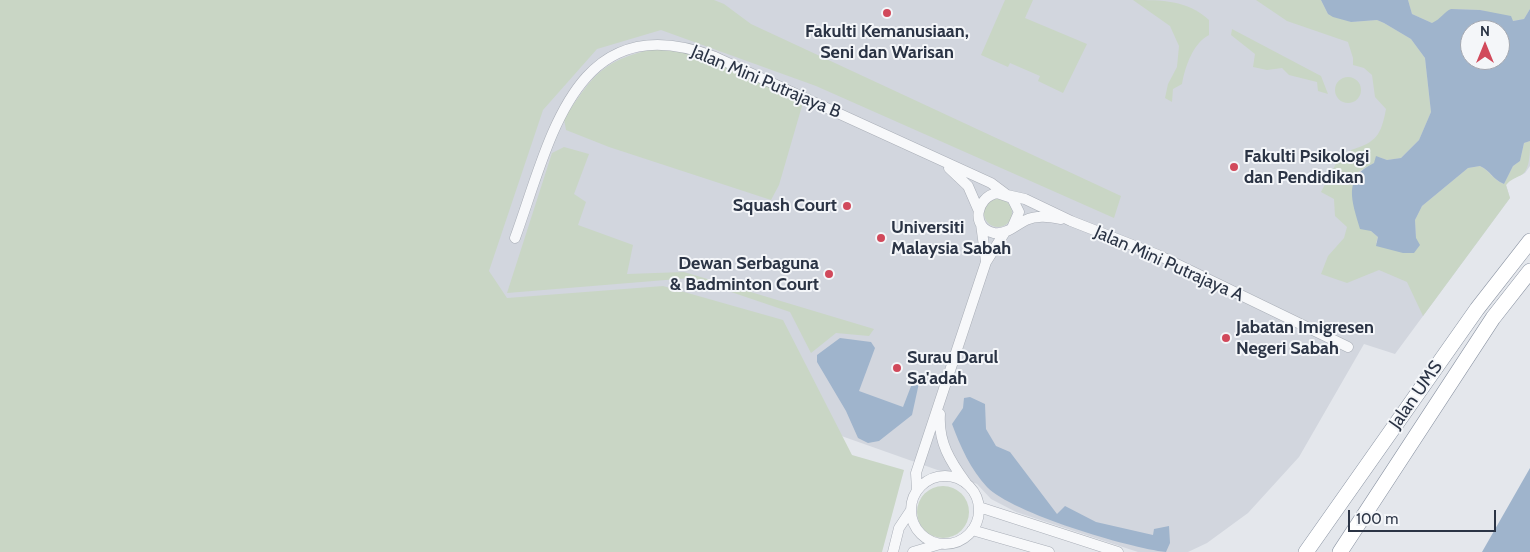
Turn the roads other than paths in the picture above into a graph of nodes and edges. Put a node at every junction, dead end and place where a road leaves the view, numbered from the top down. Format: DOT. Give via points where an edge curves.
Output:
graph roads {
  1 [pos="944,162"];
  2 [pos="1007,195"];
  3 [pos="978,209"];
  4 [pos="1072,221"];
  5 [pos="981,224"];
  6 [pos="1008,230"];
  7 [pos="515,238"];
  8 [pos="1530,240"];
  9 [pos="986,262"];
  10 [pos="1530,271"];
  11 [pos="1348,347"];
  12 [pos="942,398"];
  13 [pos="968,485"];
  14 [pos="917,490"];
  15 [pos="978,507"];
  16 [pos="910,510"];
  17 [pos="1363,515"];
  18 [pos="972,530"];
  19 [pos="941,544"];
  20 [pos="893,552"];
  21 [pos="913,552"];
  22 [pos="1049,552"];
  23 [pos="1118,552"];
  24 [pos="1306,552"];
  25 [pos="1328,552"];
  26 [pos="1340,552"];
  1 -- 2 [label="street, Jalan Mini Putrajaya B" via="991,183"];
  1 -- 3 [label="street" via="968,186"];
  1 -- 7 [label="street, Jalan Mini Putrajaya B" via="693,48 638,45 622,50 583,77 568,100"];
  2 -- 3 [label="street" via="992,194"];
  2 -- 4 [label="street" via="1025,199"];
  2 -- 6 [label="street" via="1019,212"];
  3 -- 5 [label="street"];
  4 -- 6 [label="street" via="1047,216 1028,220"];
  4 -- 11 [label="street, Jalan Mini Putrajaya A" via="1158,255"];
  5 -- 6 [label="street" via="989,231"];
  5 -- 9 [label="street"];
  6 -- 9 [label="street"];
  8 -- 24 [label="highway, Jalan UMS" via="1477,309"];
  9 -- 12 [label="street"];
  10 -- 17 [label="highway, Jalan UMS" via="1493,318"];
  12 -- 13 [label="street" via="940,435 952,463"];
  12 -- 14 [label="street" via="916,472"];
  13 -- 14 [label="street" via="956,478 941,477 928,481"];
  13 -- 15 [label="street"];
  14 -- 16 [label="street"];
  15 -- 18 [label="street" via="978,518"];
  15 -- 23 [label="street"];
  16 -- 19 [label="street" via="922,536"];
  16 -- 20 [label="street" via="899,528"];
  17 -- 25 [label="highway"];
  17 -- 26 [label="highway, Jalan UMS"];
  18 -- 19 [label="street" via="955,543"];
  18 -- 22 [label="street"];
  19 -- 21 [label="street"];
}
